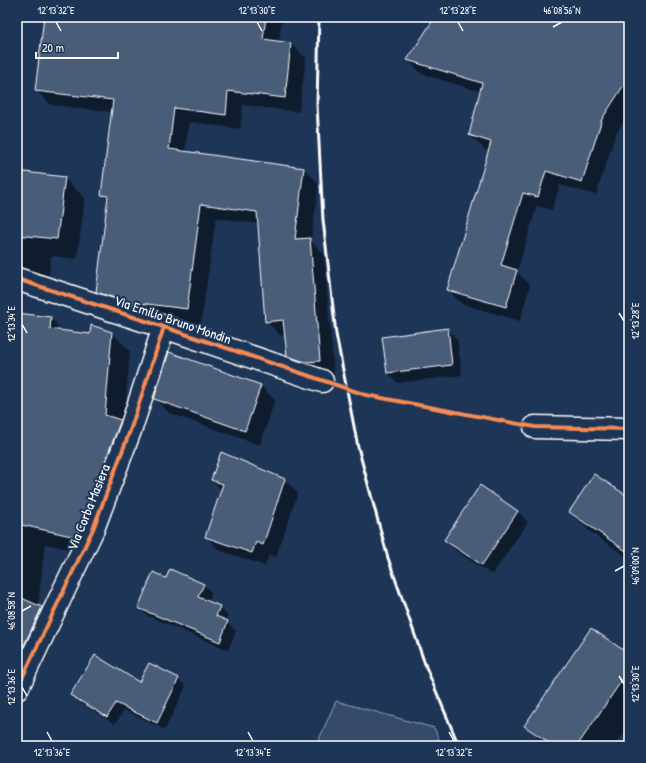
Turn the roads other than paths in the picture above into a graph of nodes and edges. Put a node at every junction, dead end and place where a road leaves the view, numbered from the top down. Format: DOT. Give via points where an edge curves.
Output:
graph roads {
  1 [pos="17,279"];
  2 [pos="164,327"];
  3 [pos="322,381"];
  4 [pos="535,427"];
  5 [pos="629,429"];
  6 [pos="17,689"];
  1 -- 2 [label="street, Via Emilio Bruno Mondin"];
  2 -- 3 [label="street, Via Emilio Bruno Mondin"];
  2 -- 6 [label="street, Via Corba Masiera" via="131,428 93,529"];
  4 -- 5 [label="street"];
}
